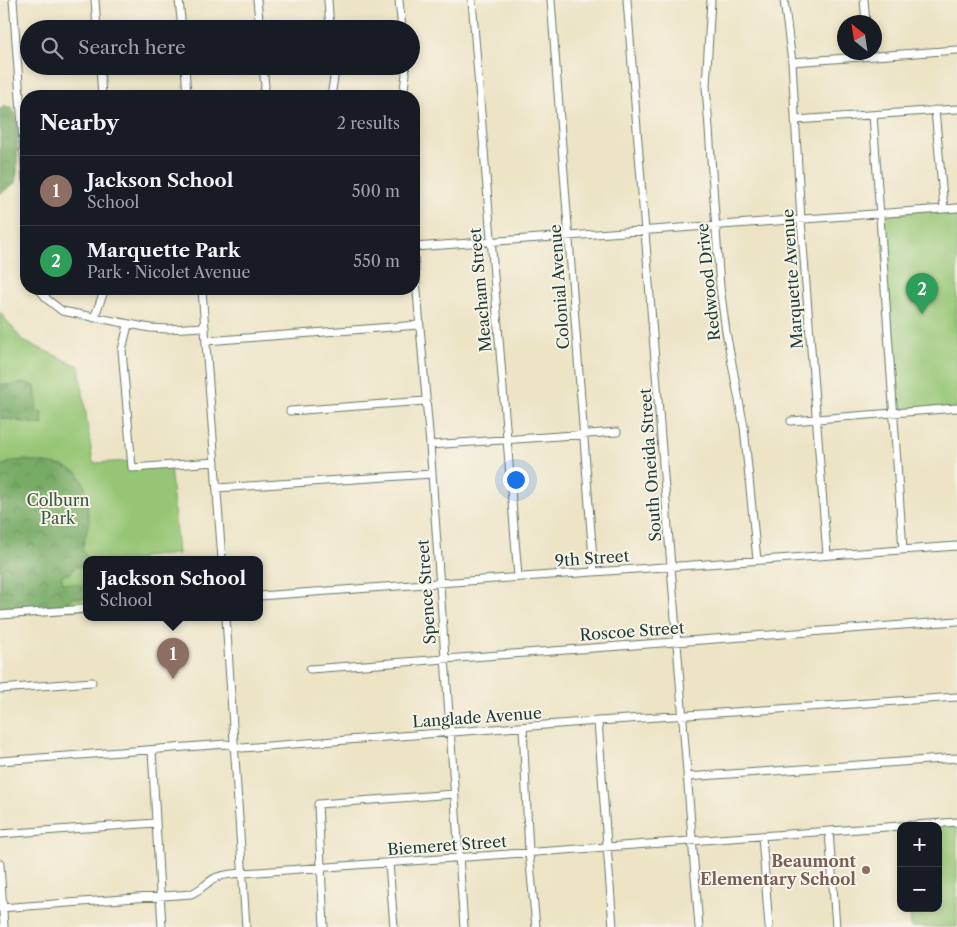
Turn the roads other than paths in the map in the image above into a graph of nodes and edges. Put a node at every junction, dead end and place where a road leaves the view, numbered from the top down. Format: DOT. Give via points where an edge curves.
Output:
graph roads {
  1 [pos="13,0"];
  2 [pos="95,0"];
  3 [pos="179,0"];
  4 [pos="257,0"];
  5 [pos="328,0"];
  6 [pos="399,0"];
  7 [pos="472,0"];
  8 [pos="551,0"];
  9 [pos="627,0"];
  10 [pos="711,0"];
  11 [pos="784,0"];
  12 [pos="864,0"];
  13 [pos="865,15"];
  14 [pos="96,20"];
  15 [pos="181,20"];
  16 [pos="259,20"];
  17 [pos="329,20"];
  18 [pos="401,20"];
  19 [pos="957,50"];
  20 [pos="882,54"];
  21 [pos="837,58"];
  22 [pos="792,62"];
  23 [pos="101,75"];
  24 [pos="185,75"];
  25 [pos="264,75"];
  26 [pos="334,75"];
  27 [pos="406,75"];
  28 [pos="102,90"];
  29 [pos="186,90"];
  30 [pos="265,90"];
  31 [pos="332,90"];
  32 [pos="404,90"];
  33 [pos="20,98"];
  34 [pos="957,109"];
  35 [pos="935,110"];
  36 [pos="873,115"];
  37 [pos="795,120"];
  38 [pos="957,208"];
  39 [pos="944,209"];
  40 [pos="881,214"];
  41 [pos="801,220"];
  42 [pos="716,225"];
  43 [pos="645,231"];
  44 [pos="569,236"];
  45 [pos="490,242"];
  46 [pos="420,247"];
  47 [pos="44,295"];
  48 [pos="104,295"];
  49 [pos="202,295"];
  50 [pos="417,295"];
  51 [pos="94,318"];
  52 [pos="128,324"];
  53 [pos="419,325"];
  54 [pos="205,327"];
  55 [pos="206,341"];
  56 [pos="425,401"];
  57 [pos="957,408"];
  58 [pos="290,412"];
  59 [pos="894,413"];
  60 [pos="817,420"];
  61 [pos="791,422"];
  62 [pos="617,432"];
  63 [pos="584,434"];
  64 [pos="506,440"];
  65 [pos="430,445"];
  66 [pos="215,462"];
  67 [pos="432,474"];
  68 [pos="216,488"];
  69 [pos="957,546"];
  70 [pos="903,550"];
  71 [pos="827,555"];
  72 [pos="222,556"];
  73 [pos="757,560"];
  74 [pos="672,566"];
  75 [pos="594,572"];
  76 [pos="518,578"];
  77 [pos="439,583"];
  78 [pos="263,596"];
  79 [pos="83,609"];
  80 [pos="0,615"];
  81 [pos="226,621"];
  82 [pos="957,622"];
  83 [pos="677,642"];
  84 [pos="445,659"];
  85 [pos="310,669"];
  86 [pos="92,682"];
  87 [pos="0,689"];
  88 [pos="957,697"];
  89 [pos="682,716"];
  90 [pos="598,721"];
  91 [pos="523,728"];
  92 [pos="450,733"];
  93 [pos="235,746"];
  94 [pos="152,750"];
  95 [pos="957,758"];
  96 [pos="0,761"];
  97 [pos="687,777"];
  98 [pos="454,794"];
  99 [pos="957,822"];
  100 [pos="156,823"];
  101 [pos="942,823"];
  102 [pos="897,826"];
  103 [pos="829,831"];
  104 [pos="0,834"];
  105 [pos="762,836"];
  106 [pos="692,841"];
  107 [pos="606,847"];
  108 [pos="529,853"];
  109 [pos="459,858"];
  110 [pos="389,863"];
  111 [pos="0,864"];
  112 [pos="321,868"];
  113 [pos="243,873"];
  114 [pos="160,896"];
  115 [pos="1,908"];
  116 [pos="4,927"];
  117 [pos="162,927"];
  118 [pos="246,927"];
  119 [pos="324,927"];
  120 [pos="394,927"];
  121 [pos="464,927"];
  122 [pos="536,927"];
  123 [pos="613,927"];
  124 [pos="699,927"];
  125 [pos="769,927"];
  126 [pos="836,927"];
  1 -- 33 [label="street"];
  2 -- 14 [label="street"];
  3 -- 15 [label="street"];
  4 -- 16 [label="street"];
  5 -- 17 [label="street"];
  6 -- 18 [label="street"];
  7 -- 45 [label="street, Meacham Street"];
  8 -- 44 [label="street, Colonial Avenue"];
  9 -- 43 [label="street, South Oneida Street"];
  10 -- 42 [label="street, Redwood Drive" via="706,86"];
  11 -- 22 [label="street, Marquette Avenue"];
  12 -- 13 [label="street"];
  19 -- 20 [label="street"];
  21 -- 22 [label="street"];
  22 -- 37 [label="street, Marquette Avenue"];
  23 -- 28 [label="street"];
  24 -- 29 [label="street"];
  25 -- 30 [label="street"];
  26 -- 31 [label="street"];
  27 -- 32 [label="street"];
  34 -- 35 [label="street"];
  35 -- 36 [label="street"];
  35 -- 39 [label="street"];
  36 -- 37 [label="street"];
  36 -- 40 [label="street"];
  37 -- 41 [label="street, Marquette Avenue"];
  38 -- 39 [label="street"];
  39 -- 40 [label="street"];
  40 -- 41 [label="street"];
  40 -- 59 [label="street"];
  41 -- 42 [label="street"];
  41 -- 60 [label="street, Marquette Avenue"];
  42 -- 43 [label="street"];
  42 -- 73 [label="street, Redwood Drive" via="726,332 744,427"];
  43 -- 44 [label="street"];
  43 -- 74 [label="street, South Oneida Street"];
  44 -- 45 [label="street"];
  44 -- 63 [label="street, Colonial Avenue"];
  45 -- 46 [label="street"];
  45 -- 64 [label="street, Meacham Street"];
  47 -- 51 [label="street" via="62,311"];
  48 -- 51 [label="street"];
  49 -- 54 [label="street"];
  50 -- 53 [label="street, Spence Street"];
  51 -- 52 [label="street"];
  52 -- 54 [label="street" via="167,329"];
  52 -- 66 [label="street" via="122,350 132,468"];
  53 -- 55 [label="street"];
  53 -- 56 [label="street, Spence Street"];
  54 -- 55 [label="street"];
  55 -- 66 [label="street"];
  56 -- 58 [label="street"];
  56 -- 65 [label="street, Spence Street"];
  57 -- 59 [label="street"];
  59 -- 60 [label="street"];
  59 -- 70 [label="street"];
  60 -- 61 [label="street"];
  60 -- 71 [label="street, Marquette Avenue"];
  62 -- 63 [label="street"];
  63 -- 64 [label="street"];
  63 -- 75 [label="street, Colonial Avenue"];
  64 -- 65 [label="street"];
  64 -- 76 [label="street, Meacham Street"];
  65 -- 67 [label="street, Spence Street"];
  66 -- 68 [label="street"];
  67 -- 68 [label="street"];
  67 -- 77 [label="street, Spence Street"];
  68 -- 72 [label="street"];
  69 -- 70 [label="street, 9th Street"];
  70 -- 71 [label="street, 9th Street"];
  71 -- 73 [label="street, 9th Street"];
  73 -- 74 [label="street, 9th Street"];
  74 -- 75 [label="street, 9th Street"];
  74 -- 83 [label="street, South Oneida Street"];
  75 -- 76 [label="street, 9th Street"];
  76 -- 77 [label="street, 9th Street"];
  77 -- 78 [label="street, 9th Street"];
  77 -- 84 [label="street, Spence Street"];
  79 -- 80 [label="street"];
  81 -- 93 [label="street"];
  82 -- 83 [label="street, Roscoe Street"];
  83 -- 84 [label="street, Roscoe Street"];
  83 -- 89 [label="street, South Oneida Street"];
  84 -- 85 [label="street, Roscoe Street"];
  84 -- 92 [label="street, Spence Street"];
  86 -- 87 [label="street"];
  88 -- 89 [label="street, Langlade Avenue"];
  89 -- 90 [label="street, Langlade Avenue"];
  89 -- 97 [label="street, South Oneida Street"];
  90 -- 91 [label="street, Langlade Avenue"];
  90 -- 107 [label="street"];
  91 -- 92 [label="street, Langlade Avenue"];
  91 -- 108 [label="street"];
  92 -- 93 [label="street, Langlade Avenue"];
  92 -- 98 [label="street, Spence Street"];
  93 -- 94 [label="street, Langlade Avenue"];
  93 -- 113 [label="street"];
  94 -- 96 [label="street, Langlade Avenue"];
  94 -- 100 [label="street"];
  95 -- 97 [label="street"];
  97 -- 106 [label="street, South Oneida Street"];
  98 -- 109 [label="street, Spence Street"];
  98 -- 112 [label="street" via="318,804"];
  99 -- 101 [label="street, Biemeret Street"];
  100 -- 104 [label="street"];
  100 -- 114 [label="street"];
  102 -- 103 [label="street, Biemeret Street"];
  103 -- 105 [label="street, Biemeret Street"];
  103 -- 126 [label="street"];
  105 -- 106 [label="street, Biemeret Street"];
  105 -- 125 [label="street"];
  106 -- 107 [label="street, Biemeret Street"];
  106 -- 124 [label="street, South Oneida Street"];
  107 -- 108 [label="street, Biemeret Street"];
  107 -- 123 [label="street"];
  108 -- 109 [label="street, Biemeret Street"];
  108 -- 122 [label="street"];
  109 -- 110 [label="street, Biemeret Street"];
  109 -- 121 [label="street, Spence Street"];
  110 -- 112 [label="street, Biemeret Street"];
  110 -- 120 [label="street"];
  111 -- 115 [label="street"];
  112 -- 113 [label="street, Biemeret Street"];
  112 -- 119 [label="street"];
  113 -- 114 [label="street, Biemeret Street" via="212,879 201,890 191,894"];
  113 -- 118 [label="street"];
  114 -- 115 [label="street, Biemeret Street"];
  114 -- 117 [label="street"];
  115 -- 116 [label="street"];
}
